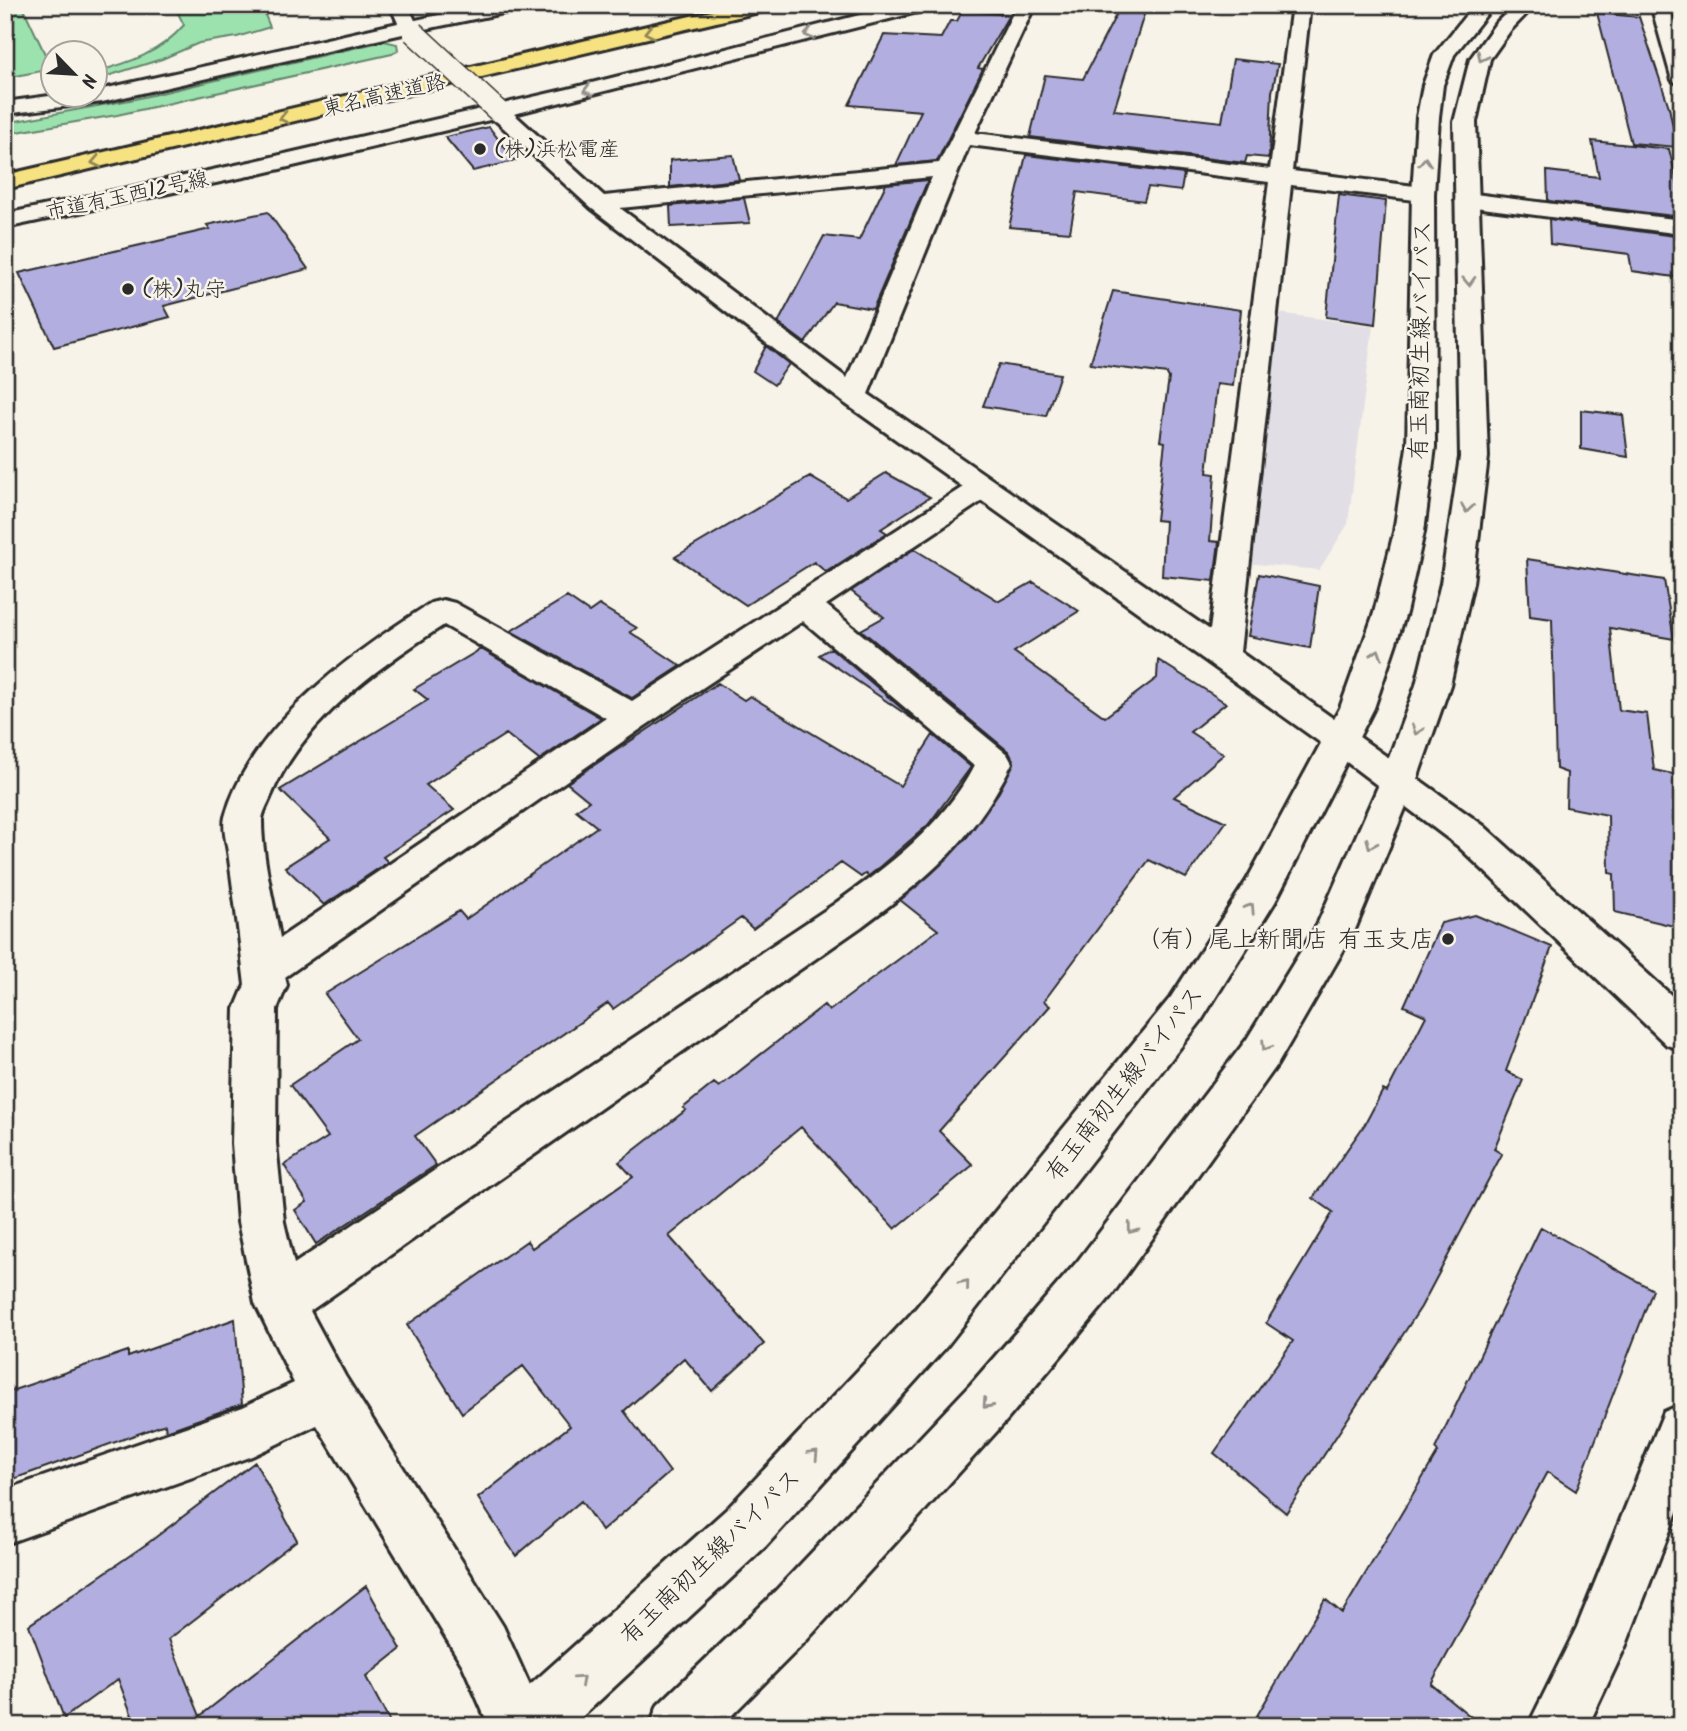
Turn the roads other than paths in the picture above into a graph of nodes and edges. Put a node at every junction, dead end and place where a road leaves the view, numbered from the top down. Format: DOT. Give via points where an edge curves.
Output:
graph roads {
  1 [pos="399,5"];
  2 [pos="513,5"];
  3 [pos="685,5"];
  4 [pos="763,5"];
  5 [pos="922,5"];
  6 [pos="1026,5"];
  7 [pos="1485,5"];
  8 [pos="1526,5"];
  9 [pos="1660,5"];
  10 [pos="1293,6"];
  11 [pos="411,29"];
  12 [pos="1679,61"];
  13 [pos="1682,80"];
  14 [pos="5,108"];
  15 [pos="498,111"];
  16 [pos="962,138"];
  17 [pos="45,151"];
  18 [pos="947,169"];
  19 [pos="1280,178"];
  20 [pos="5,181"];
  21 [pos="1423,194"];
  22 [pos="1467,200"];
  23 [pos="599,202"];
  24 [pos="5,221"];
  25 [pos="1682,226"];
  26 [pos="853,396"];
  27 [pos="982,488"];
  28 [pos="804,604"];
  29 [pos="1223,656"];
  30 [pos="633,717"];
  31 [pos="1341,739"];
  32 [pos="1398,782"];
  33 [pos="263,971"];
  34 [pos="1682,1032"];
  35 [pos="279,1303"];
  36 [pos="327,1394"];
  37 [pos="1682,1430"];
  38 [pos="5,1517"];
  39 [pos="519,1726"];
  40 [pos="529,1726"];
  41 [pos="679,1726"];
  42 [pos="1557,1726"];
  1 -- 11 [label="street"];
  2 -- 11 [label="street"];
  3 -- 17 [label="highway, 東名高速道路"];
  4 -- 20 [label="highway, 東名高速道路, one-way"];
  5 -- 15 [label="street, 市道有玉西12号線, one-way"];
  6 -- 16 [label="street"];
  21 -- 7 [label="street, 有玉南初生線バイパス, one-way" via="1433,85 1444,55"];
  8 -- 22 [label="street, 有玉南初生線バイパス, one-way" via="1490,43 1470,90 1465,122"];
  9 -- 12 [label="street"];
  10 -- 19 [label="street"];
  11 -- 14 [label="street" via="374,33 102,96"];
  11 -- 15 [label="street, bridge"];
  12 -- 13 [label="street"];
  15 -- 23 [label="street"];
  15 -- 24 [label="street, 市道有玉西12号線"];
  16 -- 18 [label="street"];
  16 -- 19 [label="street"];
  18 -- 23 [label="street"];
  18 -- 26 [label="street"];
  19 -- 21 [label="street"];
  19 -- 29 [label="street"];
  31 -- 21 [label="street, 有玉南初生線バイパス, one-way" via="1369,681 1409,532 1421,447"];
  22 -- 25 [label="street"];
  22 -- 32 [label="street, 有玉南初生線バイパス, one-way" via="1474,457 1457,583 1433,685"];
  23 -- 26 [label="street"];
  26 -- 27 [label="street"];
  27 -- 28 [label="street"];
  27 -- 29 [label="street"];
  28 -- 30 [label="street"];
  28 -- 35 [label="street" via="994,763 970,810 912,869 847,916"];
  29 -- 31 [label="street"];
  30 -- 33 [label="street"];
  30 -- 33 [label="street" via="443,611 411,631 316,705 269,762 252,793 243,819"];
  31 -- 32 [label="street"];
  40 -- 31 [label="street, 有玉南初生線バイパス, one-way" via="747,1527 929,1329 1186,1009 1261,891"];
  32 -- 34 [label="street" via="1471,836"];
  32 -- 41 [label="street, 有玉南初生線バイパス, one-way" via="1334,932 1262,1052 1094,1279 943,1452 785,1622"];
  33 -- 35 [label="street" via="265,985 256,1009 254,1143 261,1222"];
  35 -- 36 [label="street"];
  36 -- 38 [label="street" via="252,1430"];
  36 -- 39 [label="street" via="483,1646"];
  37 -- 42 [label="street" via="1598,1645"];
}
